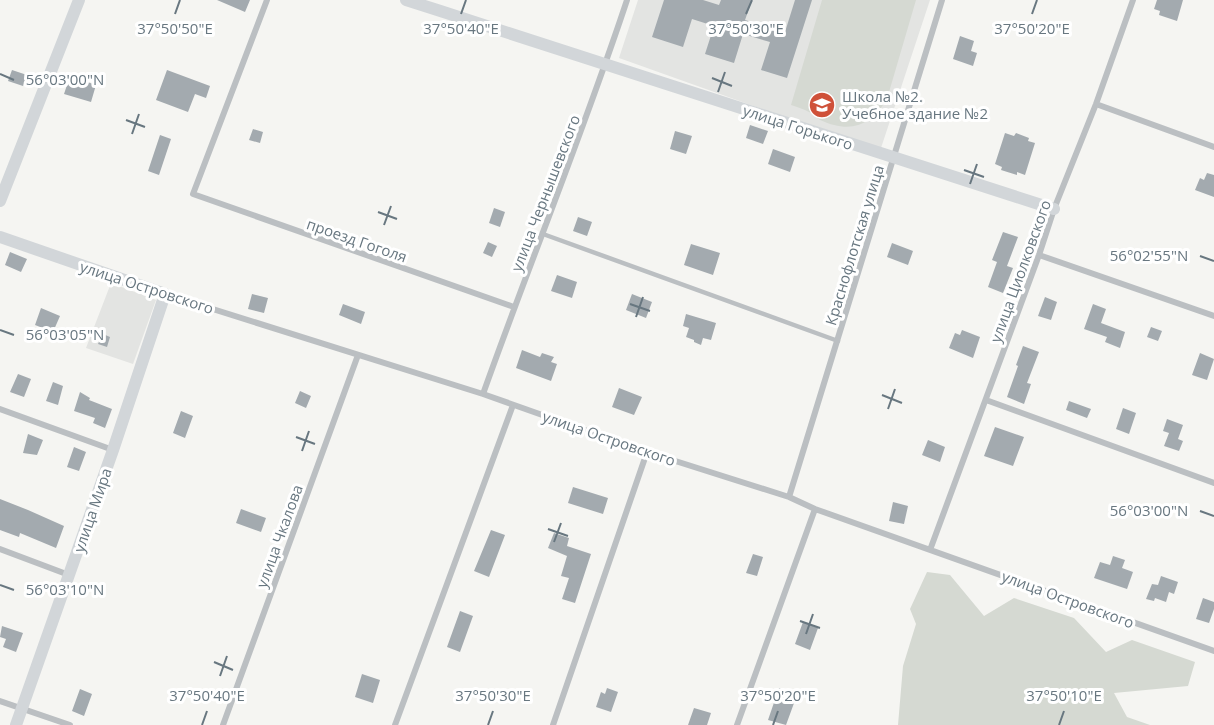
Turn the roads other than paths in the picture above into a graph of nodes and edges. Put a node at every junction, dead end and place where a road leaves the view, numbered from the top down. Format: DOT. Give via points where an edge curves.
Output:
graph roads {
  1 [pos="79,0"];
  2 [pos="267,0"];
  3 [pos="406,0"];
  4 [pos="627,0"];
  5 [pos="942,0"];
  6 [pos="1133,0"];
  7 [pos="606,64"];
  8 [pos="1096,104"];
  9 [pos="1214,147"];
  10 [pos="892,159"];
  11 [pos="0,201"];
  12 [pos="1054,209"];
  13 [pos="543,234"];
  14 [pos="0,237"];
  15 [pos="1040,255"];
  16 [pos="165,294"];
  17 [pos="514,307"];
  18 [pos="1214,316"];
  19 [pos="838,341"];
  20 [pos="358,355"];
  21 [pos="483,394"];
  22 [pos="986,400"];
  23 [pos="513,405"];
  24 [pos="0,409"];
  25 [pos="113,450"];
  26 [pos="647,452"];
  27 [pos="1214,483"];
  28 [pos="789,497"];
  29 [pos="815,509"];
  30 [pos="0,549"];
  31 [pos="930,550"];
  32 [pos="70,575"];
  33 [pos="1214,651"];
  34 [pos="0,701"];
  35 [pos="22,709"];
  36 [pos="16,725"];
  37 [pos="70,725"];
  38 [pos="223,725"];
  39 [pos="395,725"];
  40 [pos="553,725"];
  41 [pos="737,725"];
  1 -- 11 [label="street"];
  2 -- 17 [label="street, проезд Гоголя" via="193,194"];
  3 -- 7 [label="street, улица Горького"];
  4 -- 7 [label="street, улица Чернышевского"];
  5 -- 10 [label="street, Краснофлотская улица"];
  6 -- 8 [label="street, улица Циолковского"];
  7 -- 10 [label="street, улица Горького"];
  7 -- 13 [label="street, улица Чернышевского"];
  8 -- 9 [label="street"];
  8 -- 12 [label="street, улица Циолковского"];
  10 -- 12 [label="street, улица Горького"];
  10 -- 19 [label="street, Краснофлотская улица"];
  12 -- 15 [label="street, улица Циолковского"];
  13 -- 17 [label="street, улица Чернышевского"];
  13 -- 19 [label="lane"];
  14 -- 16 [label="street, улица Островского"];
  15 -- 18 [label="street"];
  15 -- 22 [label="street, улица Циолковского"];
  16 -- 20 [label="street, улица Островского"];
  16 -- 25 [label="street, улица Мира"];
  17 -- 21 [label="street, улица Чернышевского"];
  19 -- 28 [label="street, Краснофлотская улица"];
  20 -- 21 [label="street, улица Островского"];
  20 -- 38 [label="street, улица Чкалова"];
  21 -- 23 [label="street, улица Островского"];
  22 -- 27 [label="street"];
  22 -- 31 [label="street, улица Циолковского"];
  23 -- 26 [label="street, улица Островского"];
  23 -- 39 [label="street"];
  24 -- 25 [label="street"];
  25 -- 32 [label="street, улица Мира"];
  26 -- 28 [label="street, улица Островского"];
  26 -- 40 [label="street"];
  28 -- 29 [label="street, улица Островского"];
  29 -- 31 [label="street, улица Островского"];
  29 -- 41 [label="street"];
  30 -- 32 [label="street"];
  31 -- 33 [label="street, улица Островского"];
  32 -- 35 [label="street, улица Мира"];
  34 -- 35 [label="street"];
  35 -- 36 [label="street, улица Мира"];
  35 -- 37 [label="street"];
}
